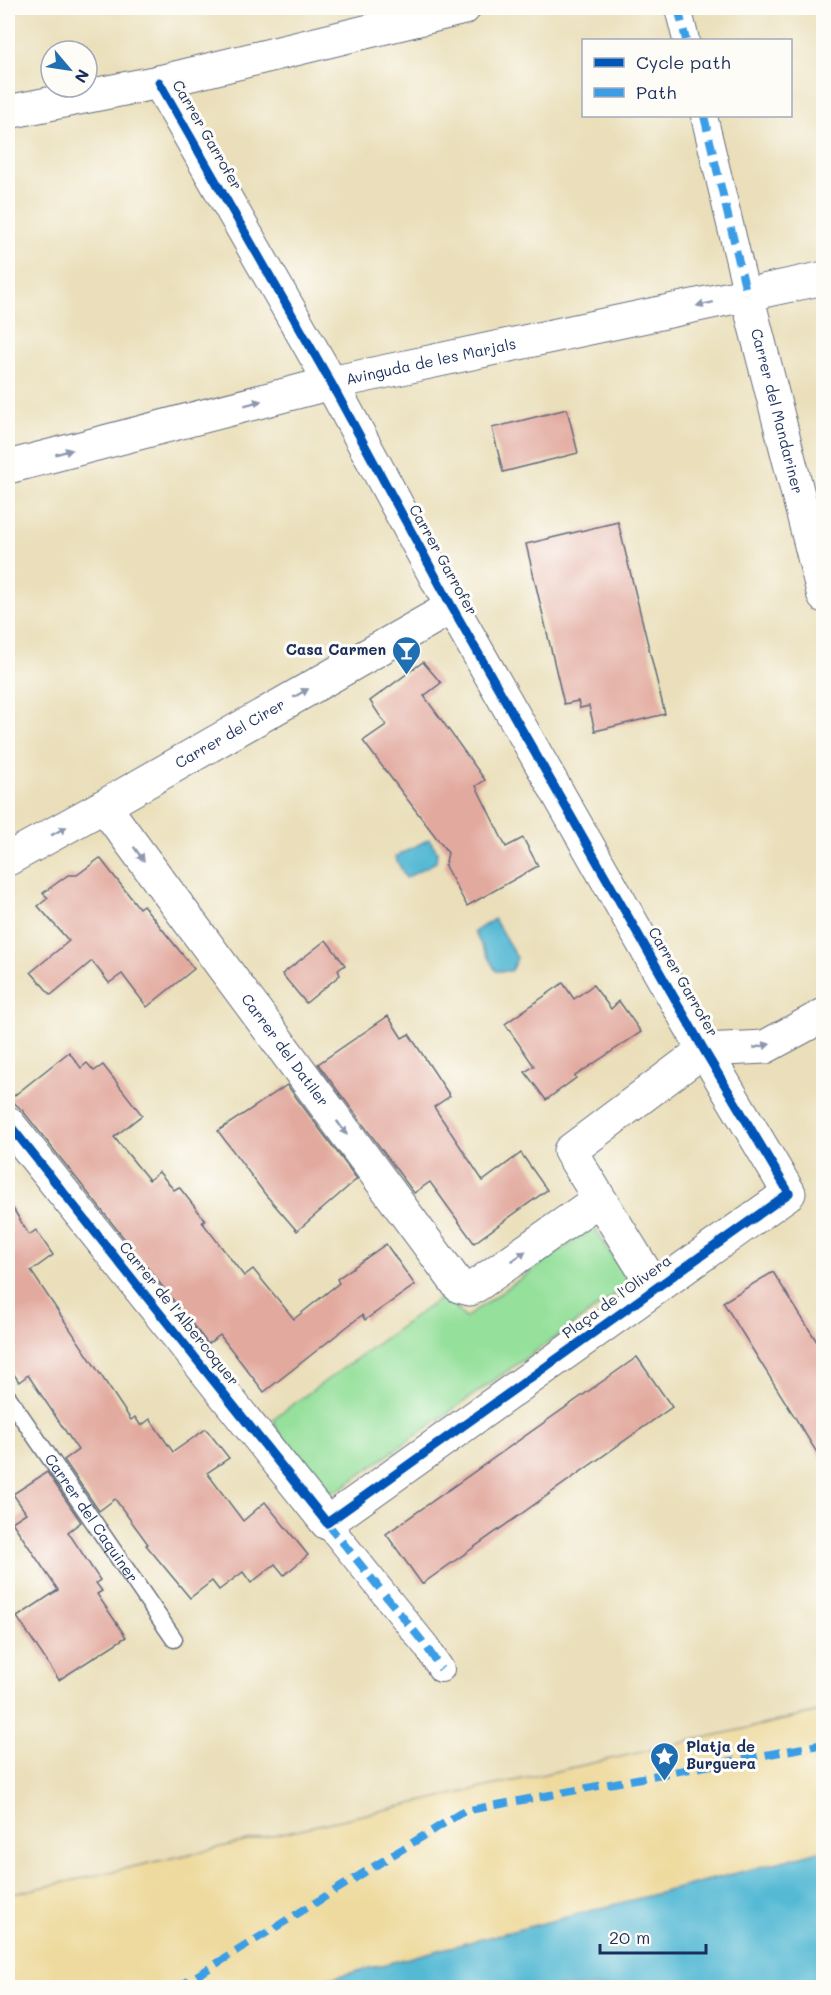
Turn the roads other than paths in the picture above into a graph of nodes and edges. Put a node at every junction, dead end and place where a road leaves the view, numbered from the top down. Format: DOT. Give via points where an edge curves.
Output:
graph roads {
  1 [pos="464,8"];
  2 [pos="678,8"];
  3 [pos="686,39"];
  4 [pos="159,82"];
  5 [pos="8,112"];
  6 [pos="704,117"];
  7 [pos="824,278"];
  8 [pos="747,295"];
  9 [pos="331,383"];
  10 [pos="8,467"];
  11 [pos="824,596"];
  12 [pos="452,607"];
  13 [pos="104,806"];
  14 [pos="8,859"];
  15 [pos="824,1015"];
  16 [pos="704,1050"];
  17 [pos="8,1123"];
  18 [pos="598,1200"];
  19 [pos="655,1288"];
  20 [pos="8,1397"];
  21 [pos="327,1523"];
  22 [pos="174,1639"];
  23 [pos="441,1669"];
  1 -- 4 [label="street"];
  2 -- 3 [label="street"];
  4 -- 5 [label="street"];
  4 -- 9 [label="street, Carrer Garrofer"];
  6 -- 8 [label="street"];
  7 -- 8 [label="street, Avinguda de les Marjals"];
  8 -- 9 [label="street, Avinguda de les Marjals, one-way"];
  8 -- 11 [label="street, Carrer del Mandariner"];
  10 -- 9 [label="street, Avinguda de les Marjals, one-way"];
  9 -- 12 [label="street, Carrer Garrofer"];
  13 -- 12 [label="street, Carrer del Cirer, one-way"];
  12 -- 16 [label="street, Carrer Garrofer"];
  14 -- 13 [label="street, Carrer del Cirer, one-way"];
  13 -- 18 [label="street, Carrer del Datiler, one-way" via="459,1286 470,1289"];
  16 -- 15 [label="street, one-way" via="765,1047"];
  16 -- 18 [label="street, Plaça de l'Olivera" via="570,1151"];
  16 -- 19 [label="street, Plaça de l'Olivera" via="789,1193"];
  17 -- 21 [label="street, Carrer de l'Albercoquer"];
  18 -- 19 [label="street, Plaça de l'Olivera"];
  19 -- 21 [label="street, Plaça de l'Olivera"];
  20 -- 22 [label="lane, Carrer del Caquiner"];
  21 -- 23 [label="street"];
}
